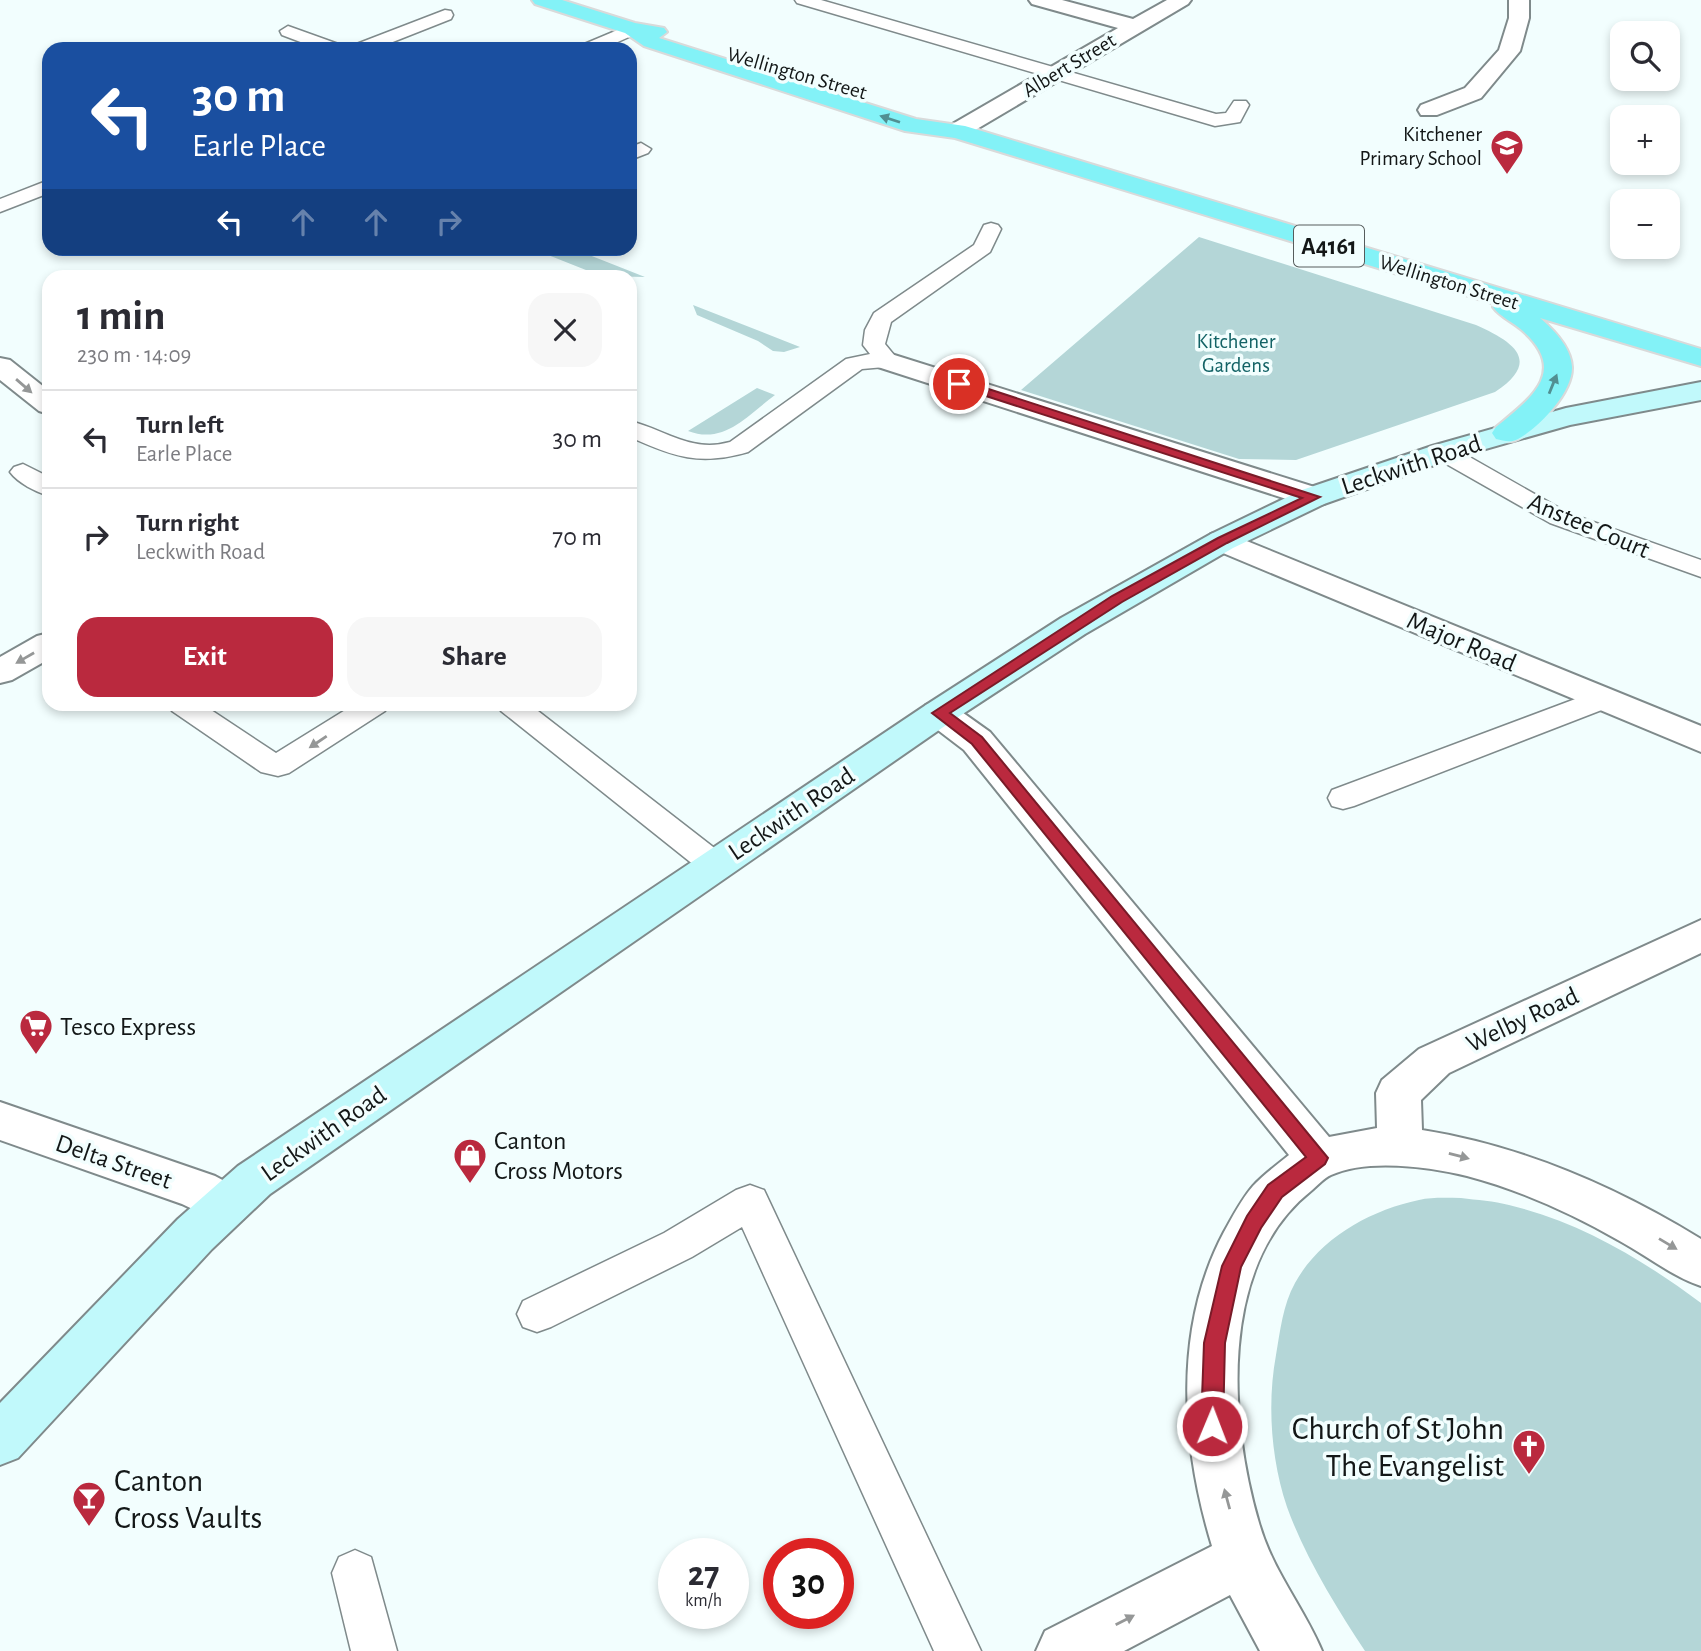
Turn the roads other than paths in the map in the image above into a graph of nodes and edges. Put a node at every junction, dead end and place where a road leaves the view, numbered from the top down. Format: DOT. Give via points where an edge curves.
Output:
graph roads {
  1 [pos="542,0"];
  2 [pos="803,0"];
  3 [pos="1039,0"];
  4 [pos="1181,0"];
  5 [pos="1519,0"];
  6 [pos="445,15"];
  7 [pos="1134,26"];
  8 [pos="632,29"];
  9 [pos="288,32"];
  10 [pos="316,42"];
  11 [pos="378,42"];
  12 [pos="603,42"];
  13 [pos="1054,73"];
  14 [pos="1240,105"];
  15 [pos="1429,110"];
  16 [pos="957,131"];
  17 [pos="42,189"];
  18 [pos="0,206"];
  19 [pos="991,229"];
  20 [pos="1473,290"];
  21 [pos="1701,358"];
  22 [pos="888,360"];
  23 [pos="0,366"];
  24 [pos="1701,391"];
  25 [pos="42,399"];
  26 [pos="637,431"];
  27 [pos="1507,433"];
  28 [pos="1443,452"];
  29 [pos="23,472"];
  30 [pos="42,484"];
  31 [pos="1313,497"];
  32 [pos="1222,541"];
  33 [pos="1701,569"];
  34 [pos="42,648"];
  35 [pos="0,672"];
  36 [pos="1602,699"];
  37 [pos="191,711"];
  38 [pos="364,711"];
  39 [pos="520,711"];
  40 [pos="939,713"];
  41 [pos="1701,740"];
  42 [pos="1343,798"];
  43 [pos="715,865"];
  44 [pos="1701,935"];
  45 [pos="0,1121"];
  46 [pos="1401,1145"];
  47 [pos="1318,1158"];
  48 [pos="226,1205"];
  49 [pos="1701,1265"];
  50 [pos="537,1314"];
  51 [pos="0,1440"];
  52 [pos="1243,1559"];
  53 [pos="355,1573"];
  54 [pos="374,1651"];
  55 [pos="958,1651"];
  56 [pos="1065,1651"];
  57 [pos="1293,1651"];
  1 -- 8 [label="main road, Wellington Street / A4161"];
  2 -- 13 [label="lane"];
  3 -- 7 [label="street"];
  4 -- 7 [label="street, Albert Street"];
  5 -- 15 [label="street" via="1519,18 1500,61 1473,93"];
  6 -- 11 [label="lane"];
  7 -- 13 [label="street, Albert Street"];
  8 -- 12 [label="lane"];
  8 -- 16 [label="main road, Wellington Street / A4161" via="651,42 913,126"];
  9 -- 10 [label="lane"];
  13 -- 14 [label="lane" via="1215,120 1233,118"];
  13 -- 16 [label="street, Albert Street"];
  16 -- 20 [label="main road, Wellington Street / A4161"];
  17 -- 18 [label="lane"];
  19 -- 22 [label="lane" via="983,248 882,318 874,345"];
  20 -- 21 [label="main road, Wellington Street / A4161"];
  27 -- 20 [label="main road, one-way" via="1542,404 1553,388 1555,350 1535,326"];
  22 -- 26 [label="lane" via="854,365 739,447 720,454 696,455"];
  22 -- 31 [label="street"];
  23 -- 25 [label="street, one-way"];
  24 -- 27 [label="main road, Leckwith Road"];
  27 -- 28 [label="main road, Leckwith Road"];
  28 -- 31 [label="main road, Leckwith Road"];
  28 -- 33 [label="lane, Anstee Court" via="1559,518"];
  29 -- 30 [label="lane"];
  31 -- 32 [label="main road, Leckwith Road"];
  32 -- 36 [label="street, Major Road"];
  32 -- 40 [label="main road, Leckwith Road" via="1073,626"];
  34 -- 35 [label="street, one-way"];
  36 -- 41 [label="street, Major Road"];
  36 -- 42 [label="lane"];
  38 -- 37 [label="lane, one-way" via="278,766"];
  39 -- 43 [label="lane"];
  40 -- 43 [label="main road, Leckwith Road"];
  40 -- 47 [label="street" via="977,741"];
  43 -- 48 [label="main road, Leckwith Road" via="254,1180"];
  44 -- 46 [label="street, Welby Road" via="1434,1060 1398,1093"];
  45 -- 48 [label="street, Delta Street" via="198,1190"];
  46 -- 47 [label="street"];
  46 -- 49 [label="street, one-way" via="1452,1153 1560,1188"];
  52 -- 47 [label="street, one-way" via="1212,1426 1214,1343 1232,1266 1254,1222 1275,1191"];
  48 -- 51 [label="main road, Leckwith Road"];
  50 -- 55 [label="lane" via="678,1245 750,1202"];
  56 -- 52 [label="street, one-way"];
  52 -- 57 [label="street"];
  53 -- 54 [label="lane"];
}
